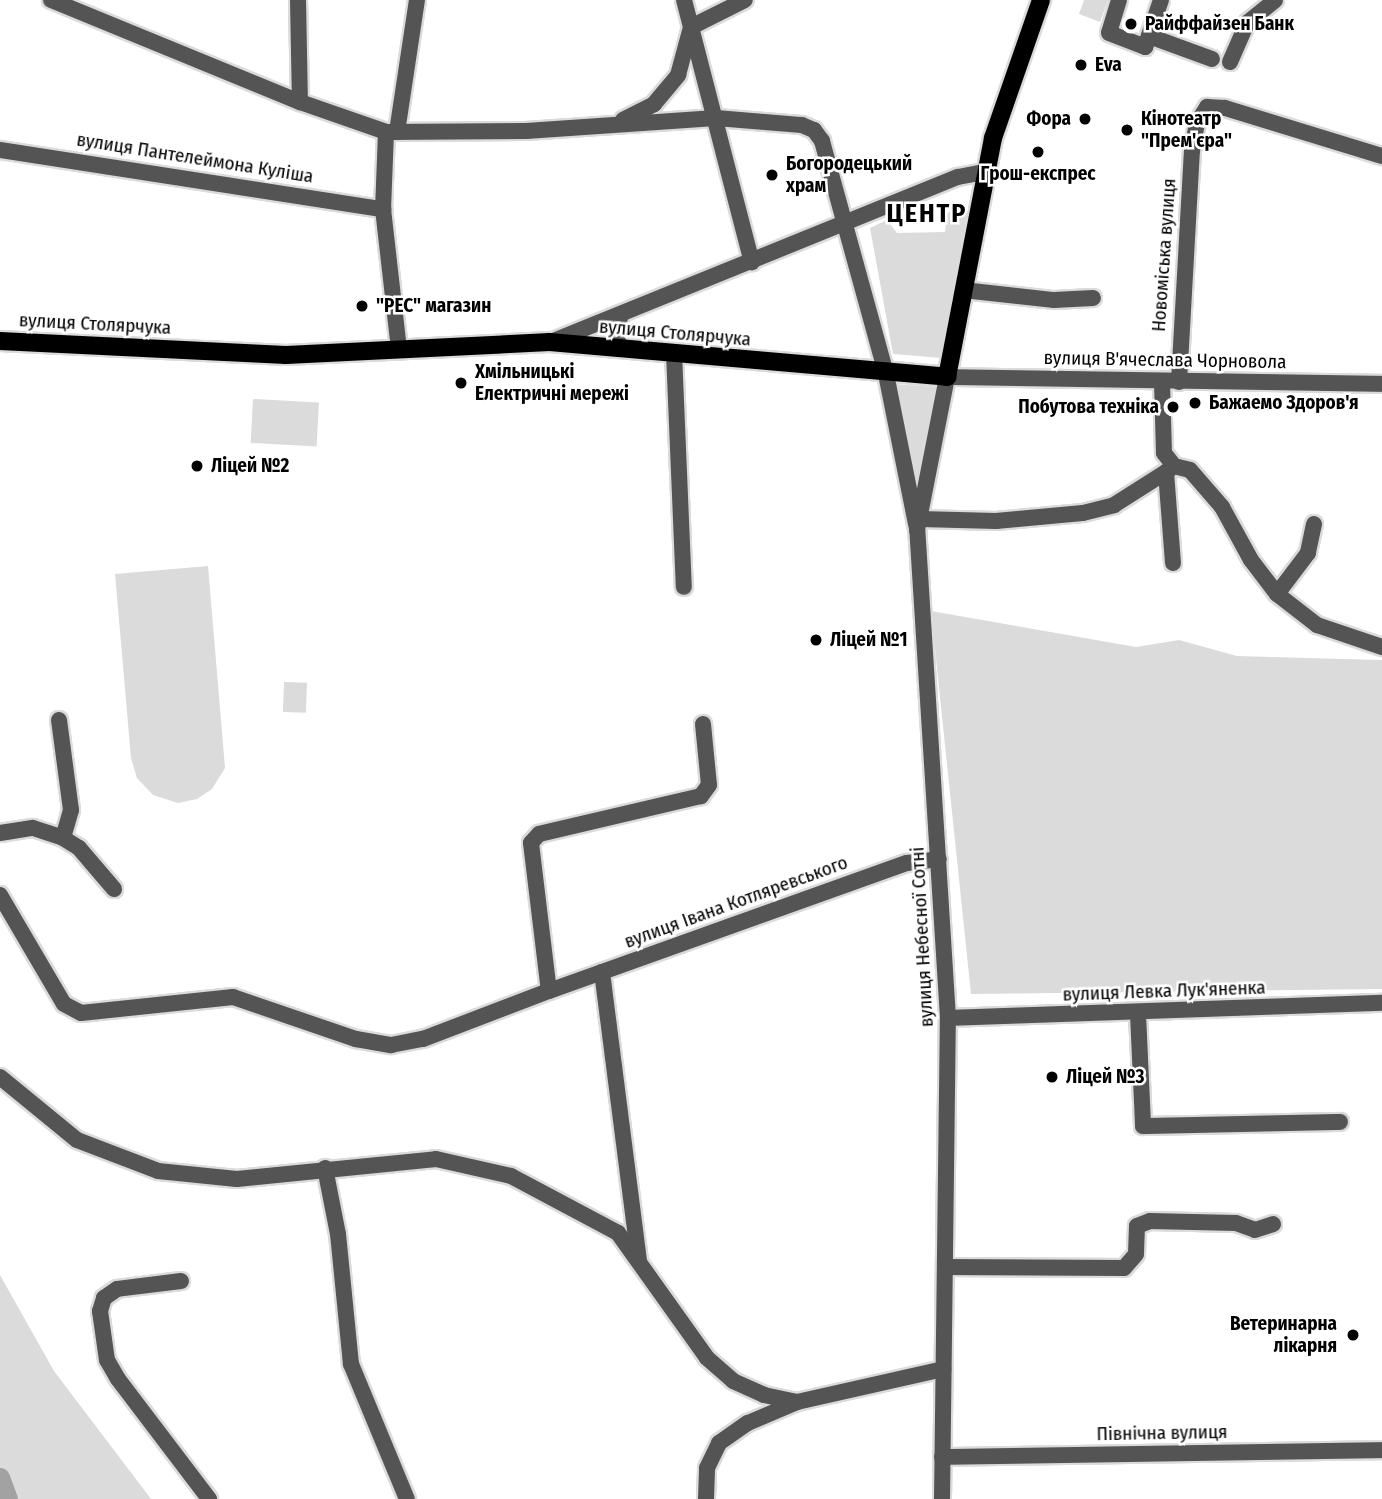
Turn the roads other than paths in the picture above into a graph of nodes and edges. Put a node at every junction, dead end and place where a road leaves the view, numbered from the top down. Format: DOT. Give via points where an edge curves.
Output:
graph roads {
  1 [pos="51,0"];
  2 [pos="298,0"];
  3 [pos="417,0"];
  4 [pos="684,0"];
  5 [pos="745,0"];
  6 [pos="1041,0"];
  7 [pos="1119,0"];
  8 [pos="1161,0"];
  9 [pos="1275,0"];
  10 [pos="691,27"];
  11 [pos="1149,36"];
  12 [pos="1212,59"];
  13 [pos="1230,62"];
  14 [pos="300,102"];
  15 [pos="716,118"];
  16 [pos="618,122"];
  17 [pos="392,132"];
  18 [pos="0,150"];
  19 [pos="1382,156"];
  20 [pos="985,172"];
  21 [pos="383,209"];
  22 [pos="847,225"];
  23 [pos="752,262"];
  24 [pos="963,290"];
  25 [pos="1093,298"];
  26 [pos="620,317"];
  27 [pos="0,341"];
  28 [pos="550,342"];
  29 [pos="398,349"];
  30 [pos="623,349"];
  31 [pos="674,353"];
  32 [pos="886,374"];
  33 [pos="947,377"];
  34 [pos="1171,382"];
  35 [pos="1382,384"];
  36 [pos="1170,469"];
  37 [pos="919,524"];
  38 [pos="1314,524"];
  39 [pos="1173,563"];
  40 [pos="684,587"];
  41 [pos="1278,594"];
  42 [pos="1382,646"];
  43 [pos="59,720"];
  44 [pos="703,724"];
  45 [pos="0,832"];
  46 [pos="63,838"];
  47 [pos="939,859"];
  48 [pos="114,889"];
  49 [pos="0,895"];
  50 [pos="602,972"];
  51 [pos="548,991"];
  52 [pos="1382,1003"];
  53 [pos="1138,1014"];
  54 [pos="948,1018"];
  55 [pos="0,1077"];
  56 [pos="1340,1122"];
  57 [pos="326,1168"];
  58 [pos="1273,1224"];
  59 [pos="639,1264"];
  60 [pos="945,1267"];
  61 [pos="181,1281"];
  62 [pos="943,1369"];
  63 [pos="797,1402"];
  64 [pos="1382,1450"];
  65 [pos="942,1457"];
  66 [pos="209,1499"];
  67 [pos="407,1499"];
  68 [pos="706,1499"];
  69 [pos="942,1499"];
  1 -- 14 [label="street"];
  2 -- 14 [label="street"];
  3 -- 17 [label="street"];
  4 -- 10 [label="street"];
  5 -- 10 [label="street"];
  6 -- 20 [label="main road"];
  7 -- 11 [label="street" via="1109,33 1145,47"];
  8 -- 11 [label="street"];
  9 -- 13 [label="street" via="1247,23"];
  10 -- 15 [label="street"];
  10 -- 16 [label="street" via="678,75 654,104"];
  11 -- 12 [label="street"];
  14 -- 17 [label="street"];
  15 -- 16 [label="street"];
  15 -- 22 [label="street" via="802,125 814,130 822,141"];
  15 -- 23 [label="street"];
  16 -- 17 [label="street" via="526,131"];
  17 -- 21 [label="street"];
  18 -- 21 [label="street, вулиця Пантелеймона Куліша"];
  19 -- 34 [label="street, Новоміська вулиця" via="1225,108 1206,107 1197,123 1192,151"];
  20 -- 22 [label="street" via="958,177"];
  20 -- 24 [label="main road"];
  21 -- 29 [label="street"];
  22 -- 23 [label="street"];
  22 -- 32 [label="street"];
  23 -- 26 [label="street"];
  24 -- 25 [label="street" via="1054,300"];
  24 -- 33 [label="main road"];
  26 -- 28 [label="street"];
  26 -- 30 [label="street" via="616,339"];
  27 -- 29 [label="main road, вулиця Столярчука" via="286,355"];
  28 -- 29 [label="main road, вулиця Столярчука"];
  28 -- 30 [label="main road, вулиця Столярчука"];
  30 -- 31 [label="main road, вулиця Столярчука"];
  31 -- 32 [label="main road, вулиця Столярчука"];
  31 -- 40 [label="street"];
  32 -- 33 [label="main road, вулиця Столярчука"];
  32 -- 37 [label="street"];
  33 -- 34 [label="street, вулиця В'ячеслава Чорновола"];
  33 -- 37 [label="street, вулиця Небесної Сотні"];
  34 -- 35 [label="street, вулиця В'ячеслава Чорновола"];
  34 -- 36 [label="street" via="1164,453"];
  36 -- 37 [label="street" via="1114,505 1083,513"];
  36 -- 39 [label="street"];
  36 -- 41 [label="street" via="1191,470 1222,507 1251,561"];
  37 -- 47 [label="street, вулиця Небесної Сотні"];
  38 -- 41 [label="street" via="1308,553"];
  41 -- 42 [label="street" via="1317,625"];
  43 -- 46 [label="street" via="71,810"];
  44 -- 51 [label="street" via="709,785 701,796 538,834 531,843"];
  45 -- 46 [label="street" via="33,828"];
  46 -- 48 [label="street" via="79,848"];
  47 -- 50 [label="street, вулиця Івана Котляревського" via="907,863"];
  47 -- 54 [label="street, вулиця Небесної Сотні"];
  49 -- 51 [label="street, вулиця Івана Котляревського" via="64,1004 81,1013 233,997 356,1039 391,1045 423,1038"];
  50 -- 51 [label="street, вулиця Івана Котляревського"];
  50 -- 59 [label="street"];
  52 -- 53 [label="street, вулиця Левка Лук'яненка"];
  53 -- 54 [label="street, вулиця Левка Лук'яненка"];
  53 -- 56 [label="street" via="1143,1126"];
  54 -- 60 [label="street, вулиця Небесної Сотні"];
  55 -- 57 [label="street" via="77,1140 130,1164 188,1176 237,1179"];
  57 -- 59 [label="street" via="436,1159 511,1176 618,1233"];
  57 -- 67 [label="street" via="338,1234 351,1364"];
  58 -- 60 [label="street" via="1255,1230 1236,1223 1150,1221 1138,1226 1136,1254 1124,1268"];
  59 -- 63 [label="street" via="719,1371 748,1390"];
  60 -- 62 [label="street, вулиця Небесної Сотні"];
  61 -- 66 [label="street" via="117,1289 104,1298 100,1311 107,1360 118,1379"];
  62 -- 63 [label="street"];
  62 -- 65 [label="street, вулиця Небесної Сотні"];
  63 -- 68 [label="street" via="748,1423 719,1443 707,1468"];
  64 -- 65 [label="street, Північна вулиця"];
  65 -- 69 [label="street, вулиця Небесної Сотні"];
}
